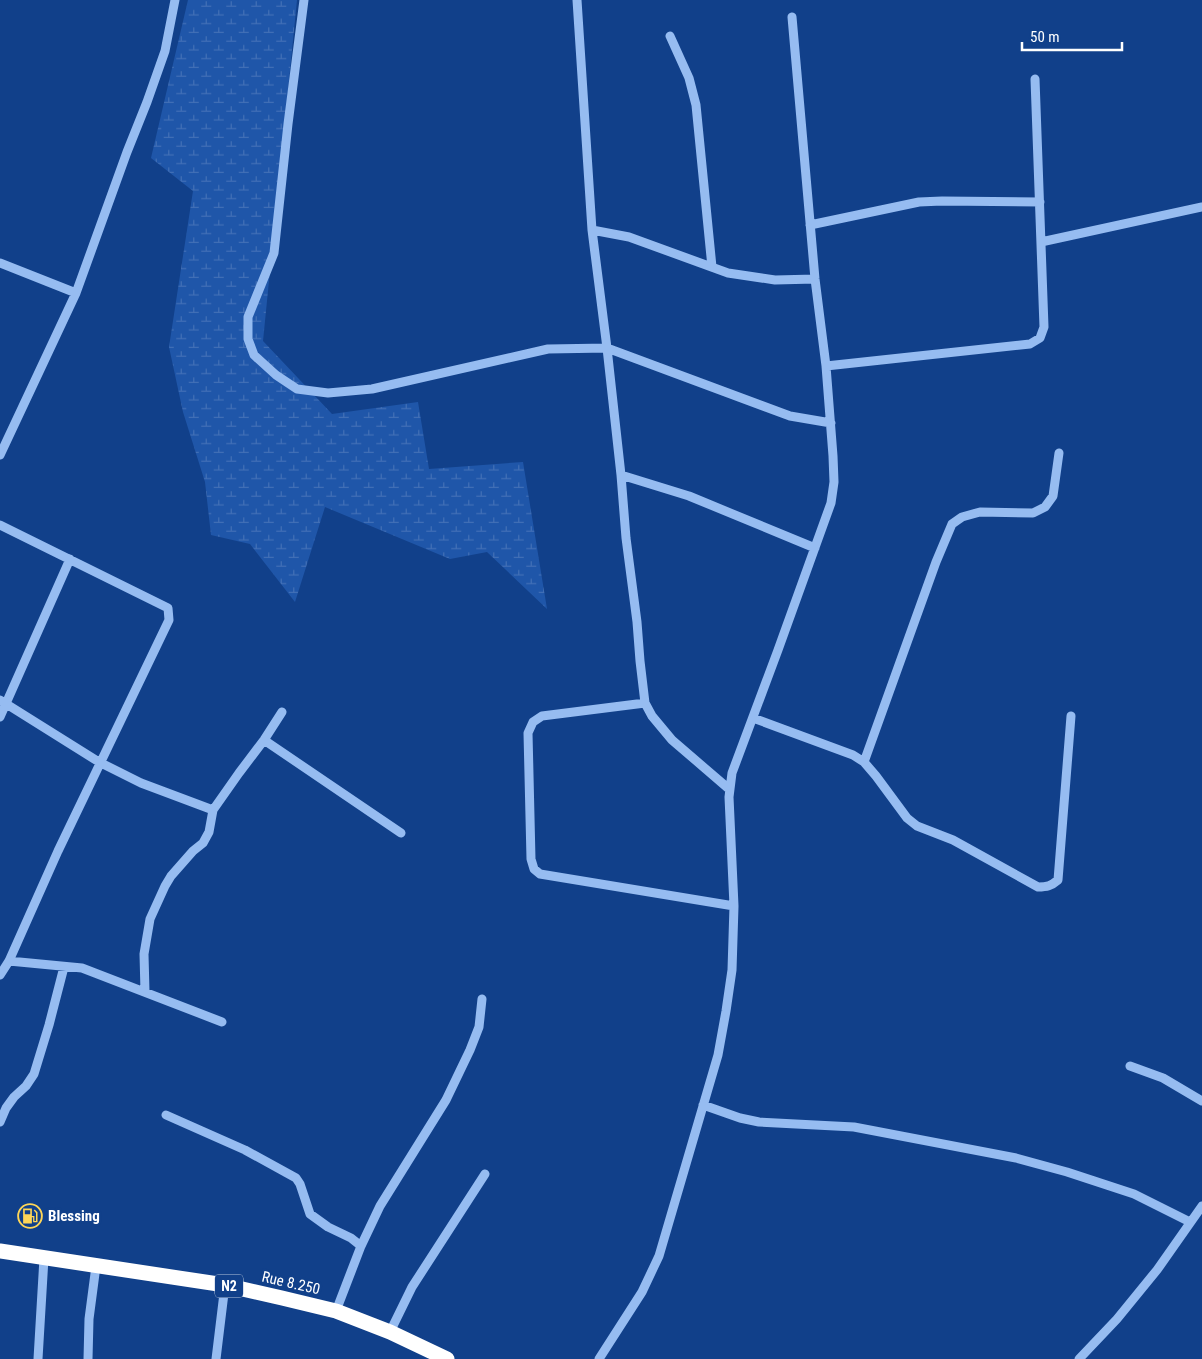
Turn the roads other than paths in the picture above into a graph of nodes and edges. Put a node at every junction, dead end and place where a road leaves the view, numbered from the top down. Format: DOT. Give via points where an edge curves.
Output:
graph roads {
  1 [pos="175,0"];
  2 [pos="304,0"];
  3 [pos="577,0"];
  4 [pos="792,18"];
  5 [pos="670,36"];
  6 [pos="1035,80"];
  7 [pos="1040,202"];
  8 [pos="1202,207"];
  9 [pos="810,225"];
  10 [pos="592,230"];
  11 [pos="1041,242"];
  12 [pos="0,263"];
  13 [pos="712,267"];
  14 [pos="815,279"];
  15 [pos="76,293"];
  16 [pos="607,348"];
  17 [pos="826,366"];
  18 [pos="830,423"];
  19 [pos="1059,453"];
  20 [pos="0,455"];
  21 [pos="621,474"];
  22 [pos="0,525"];
  23 [pos="815,548"];
  24 [pos="70,558"];
  25 [pos="3,702"];
  26 [pos="645,703"];
  27 [pos="282,712"];
  28 [pos="1071,716"];
  29 [pos="0,717"];
  30 [pos="752,718"];
  31 [pos="264,740"];
  32 [pos="100,762"];
  33 [pos="864,762"];
  34 [pos="729,789"];
  35 [pos="214,810"];
  36 [pos="401,833"];
  37 [pos="734,906"];
  38 [pos="9,961"];
  39 [pos="64,967"];
  40 [pos="0,974"];
  41 [pos="145,992"];
  42 [pos="482,999"];
  43 [pos="222,1022"];
  44 [pos="1130,1066"];
  45 [pos="1202,1101"];
  46 [pos="703,1105"];
  47 [pos="166,1115"];
  48 [pos="0,1122"];
  49 [pos="486,1174"];
  50 [pos="1202,1206"];
  51 [pos="1190,1222"];
  52 [pos="362,1246"];
  53 [pos="0,1251"];
  54 [pos="44,1258"];
  55 [pos="96,1266"];
  56 [pos="225,1285"];
  57 [pos="336,1312"];
  58 [pos="390,1332"];
  59 [pos="440,1357"];
  60 [pos="38,1359"];
  61 [pos="88,1359"];
  62 [pos="216,1359"];
  63 [pos="598,1359"];
  64 [pos="1079,1359"];
  1 -- 15 [label="street" via="165,51 148,102"];
  2 -- 16 [label="street" via="274,253 248,317 248,339 254,355 296,389 328,392 372,389 548,349"];
  3 -- 10 [label="street"];
  4 -- 9 [label="street"];
  5 -- 13 [label="street" via="689,78 696,105"];
  6 -- 7 [label="street"];
  7 -- 9 [label="street" via="919,202"];
  7 -- 11 [label="street"];
  8 -- 11 [label="street"];
  9 -- 14 [label="street"];
  10 -- 13 [label="street" via="628,237"];
  10 -- 16 [label="street"];
  11 -- 17 [label="street" via="1044,327 1040,338 1030,344"];
  12 -- 15 [label="street"];
  13 -- 14 [label="street" via="728,273 775,280"];
  14 -- 17 [label="street"];
  15 -- 20 [label="street"];
  16 -- 18 [label="street" via="790,416"];
  16 -- 21 [label="street"];
  17 -- 18 [label="street"];
  18 -- 23 [label="street" via="834,482 831,503"];
  19 -- 33 [label="street" via="1053,496 1045,507 1033,513 980,512 952,524"];
  21 -- 23 [label="street" via="689,496"];
  21 -- 26 [label="street"];
  22 -- 24 [label="street"];
  23 -- 30 [label="street"];
  24 -- 25 [label="street"];
  24 -- 32 [label="street" via="168,608 169,613"];
  25 -- 29 [label="street"];
  25 -- 32 [label="street"];
  26 -- 34 [label="street" via="672,740"];
  26 -- 37 [label="street" via="542,716 533,722 528,733 531,859 534,869 540,874"];
  27 -- 31 [label="street"];
  28 -- 33 [label="street" via="1058,880 1046,887 1038,887 953,840 917,826 907,818"];
  30 -- 33 [label="street"];
  30 -- 34 [label="street"];
  31 -- 35 [label="street"];
  31 -- 36 [label="street"];
  32 -- 35 [label="street" via="141,782"];
  32 -- 38 [label="street"];
  34 -- 37 [label="street"];
  35 -- 41 [label="street" via="209,832 171,876 150,919 144,954"];
  37 -- 46 [label="street" via="732,970 726,1011 718,1055"];
  38 -- 39 [label="street"];
  38 -- 40 [label="street"];
  39 -- 41 [label="street" via="82,968"];
  39 -- 48 [label="street" via="34,1074 10,1103"];
  41 -- 43 [label="street"];
  42 -- 52 [label="street" via="479,1027 446,1100 380,1206"];
  44 -- 45 [label="street" via="1163,1078"];
  46 -- 51 [label="street" via="759,1122 854,1127 1016,1158 1134,1194"];
  46 -- 63 [label="street" via="659,1256 642,1292"];
  47 -- 52 [label="street" via="245,1150 296,1178 310,1214"];
  49 -- 58 [label="street" via="412,1287"];
  50 -- 51 [label="street"];
  51 -- 64 [label="street" via="1157,1270"];
  52 -- 57 [label="street"];
  53 -- 54 [label="highway, Rue 8.250 / N2"];
  54 -- 55 [label="highway, Rue 8.250 / N2"];
  54 -- 60 [label="street"];
  55 -- 56 [label="highway, Rue 8.250 / N2"];
  55 -- 61 [label="street"];
  56 -- 57 [label="highway, Rue 8.250 / N2"];
  56 -- 62 [label="street"];
  57 -- 58 [label="highway, Rue 8.250 / N2"];
  58 -- 59 [label="highway, Rue 8.250 / N2"];
}
